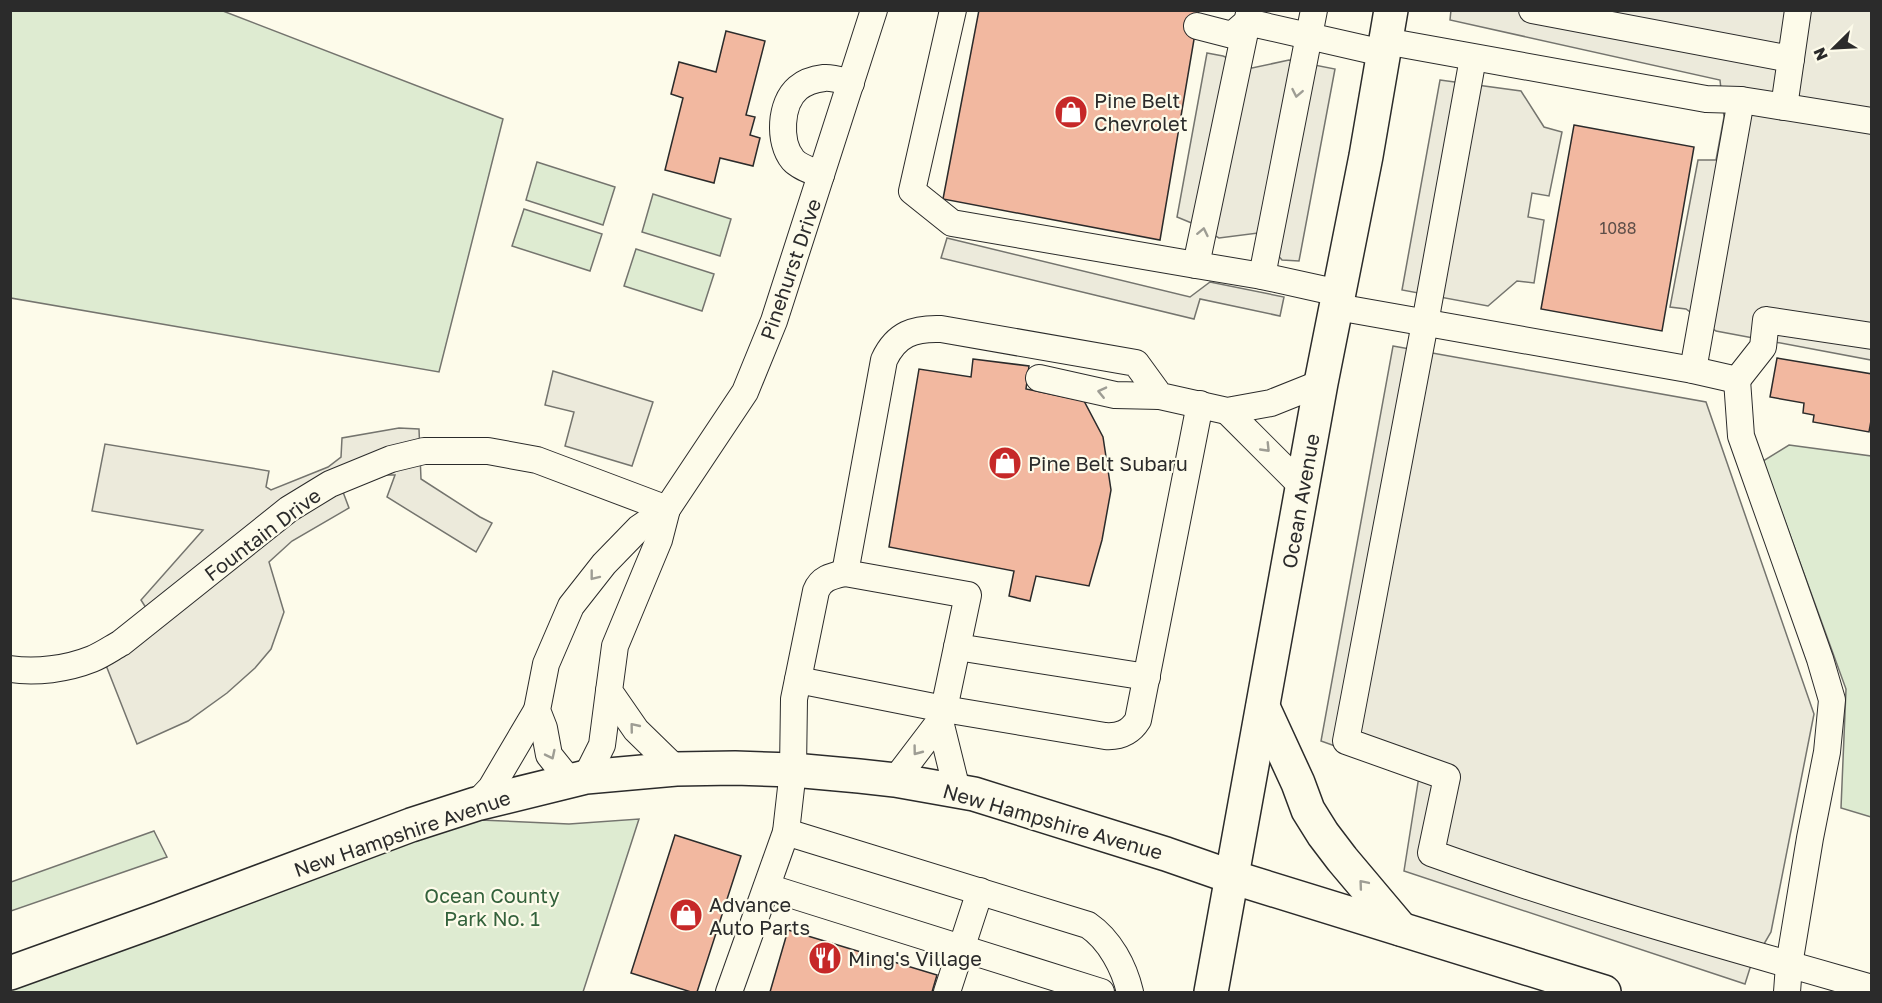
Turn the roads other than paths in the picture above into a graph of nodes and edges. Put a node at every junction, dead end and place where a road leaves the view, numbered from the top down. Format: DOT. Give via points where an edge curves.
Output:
graph roads {
  1 [pos="874,10"];
  2 [pos="953,10"];
  3 [pos="1532,10"];
  4 [pos="1798,10"];
  5 [pos="1198,19"];
  6 [pos="1247,22"];
  7 [pos="1311,23"];
  8 [pos="1387,35"];
  9 [pos="1473,58"];
  10 [pos="1791,59"];
  11 [pos="851,82"];
  12 [pos="1742,100"];
  13 [pos="1784,107"];
  14 [pos="1872,121"];
  15 [pos="821,175"];
  16 [pos="1196,266"];
  17 [pos="1262,276"];
  18 [pos="1338,300"];
  19 [pos="1425,323"];
  20 [pos="1872,336"];
  21 [pos="1693,370"];
  22 [pos="1040,378"];
  23 [pos="1737,380"];
  24 [pos="1321,383"];
  25 [pos="1160,396"];
  26 [pos="1200,404"];
  27 [pos="1227,411"];
  28 [pos="1303,487"];
  29 [pos="668,509"];
  30 [pos="618,549"];
  31 [pos="648,567"];
  32 [pos="845,573"];
  33 [pos="957,647"];
  34 [pos="10,669"];
  35 [pos="1147,677"];
  36 [pos="798,680"];
  37 [pos="609,691"];
  38 [pos="1263,707"];
  39 [pos="537,710"];
  40 [pos="942,715"];
  41 [pos="676,769"];
  42 [pos="794,770"];
  43 [pos="578,779"];
  44 [pos="895,780"];
  45 [pos="957,790"];
  46 [pos="476,804"];
  47 [pos="786,832"];
  48 [pos="1232,877"];
  49 [pos="767,886"];
  50 [pos="980,891"];
  51 [pos="1401,929"];
  52 [pos="962,948"];
  53 [pos="1789,965"];
  54 [pos="10,973"];
  55 [pos="1872,988"];
  56 [pos="729,993"];
  57 [pos="947,993"];
  58 [pos="1101,993"];
  59 [pos="1130,993"];
  60 [pos="1211,993"];
  61 [pos="1604,993"];
  62 [pos="1787,993"];
  1 -- 11 [label="street, Pinehurst Drive"];
  2 -- 16 [label="street" via="912,191 952,223"];
  3 -- 10 [label="street"];
  4 -- 10 [label="street"];
  5 -- 6 [label="street" via="1232,35"];
  6 -- 7 [label="street"];
  16 -- 6 [label="street, one-way"];
  7 -- 8 [label="street"];
  7 -- 17 [label="street, one-way"];
  8 -- 9 [label="street"];
  8 -- 18 [label="main road, Ocean Avenue"];
  9 -- 12 [label="street" via="1706,99"];
  9 -- 19 [label="street"];
  10 -- 13 [label="street"];
  11 -- 15 [label="street, Pinehurst Drive"];
  11 -- 15 [label="street" via="826,77 811,81 798,88 790,99 782,125 784,145 794,161"];
  12 -- 13 [label="street"];
  12 -- 21 [label="street"];
  13 -- 14 [label="street"];
  15 -- 29 [label="street, Pinehurst Drive" via="774,321 745,392"];
  16 -- 17 [label="street"];
  17 -- 18 [label="street"];
  18 -- 19 [label="street"];
  18 -- 24 [label="main road, Ocean Avenue"];
  19 -- 21 [label="street"];
  19 -- 53 [label="street" via="1346,741 1447,777 1431,854 1597,909"];
  20 -- 23 [label="street" via="1766,320 1763,347"];
  21 -- 23 [label="street"];
  25 -- 22 [label="street, one-way" via="1115,395"];
  23 -- 53 [label="street" via="1741,436 1832,700 1827,752"];
  24 -- 27 [label="street" via="1271,403"];
  24 -- 28 [label="main road, Ocean Avenue"];
  25 -- 26 [label="street"];
  25 -- 32 [label="street" via="1136,363 941,329 916,330 904,336 895,342 885,360"];
  26 -- 27 [label="street"];
  26 -- 35 [label="street"];
  27 -- 28 [label="street, one-way"];
  28 -- 38 [label="main road, Ocean Avenue"];
  29 -- 30 [label="street, Pinehurst Drive" via="639,528"];
  29 -- 31 [label="street, Pinehurst Drive"];
  29 -- 34 [label="street, Fountain Drive" via="537,460 488,451 424,451 391,459 330,484 289,509 121,643 92,659 27,672"];
  30 -- 31 [label="street"];
  30 -- 39 [label="street, Pinehurst Drive, one-way" via="571,606 546,664"];
  31 -- 37 [label="street, Pinehurst Drive" via="615,646"];
  32 -- 33 [label="street" via="968,595"];
  32 -- 36 [label="street" via="825,578 818,585"];
  33 -- 35 [label="street"];
  33 -- 40 [label="street"];
  35 -- 40 [label="street" via="1138,720 1130,730 1118,735"];
  36 -- 40 [label="street"];
  36 -- 42 [label="street" via="794,699"];
  41 -- 37 [label="street, one-way" via="636,730"];
  37 -- 43 [label="street, Pinehurst Drive" via="602,745"];
  38 -- 48 [label="main road, Ocean Avenue"];
  51 -- 38 [label="main road, one-way" via="1308,810"];
  39 -- 43 [label="street, Pinehurst Drive, one-way" via="549,755"];
  39 -- 46 [label="street, Pinehurst Drive" via="491,788"];
  40 -- 44 [label="street, one-way"];
  40 -- 45 [label="street"];
  41 -- 42 [label="main road, New Hampshire Avenue"];
  41 -- 43 [label="main road, New Hampshire Avenue"];
  42 -- 44 [label="main road, New Hampshire Avenue"];
  42 -- 47 [label="street"];
  43 -- 46 [label="main road, New Hampshire Avenue"];
  44 -- 45 [label="main road, New Hampshire Avenue"];
  45 -- 48 [label="main road, New Hampshire Avenue"];
  46 -- 54 [label="main road, New Hampshire Avenue"];
  47 -- 49 [label="street"];
  47 -- 50 [label="street"];
  48 -- 51 [label="main road, New Hampshire Avenue"];
  48 -- 60 [label="main road, Ocean Avenue"];
  49 -- 52 [label="street"];
  49 -- 56 [label="street"];
  50 -- 52 [label="street"];
  50 -- 59 [label="street" via="1088,925 1100,933 1118,961"];
  51 -- 61 [label="main road, New Hampshire Avenue"];
  52 -- 57 [label="street"];
  52 -- 58 [label="street"];
  53 -- 55 [label="street"];
  53 -- 62 [label="street"];
}
